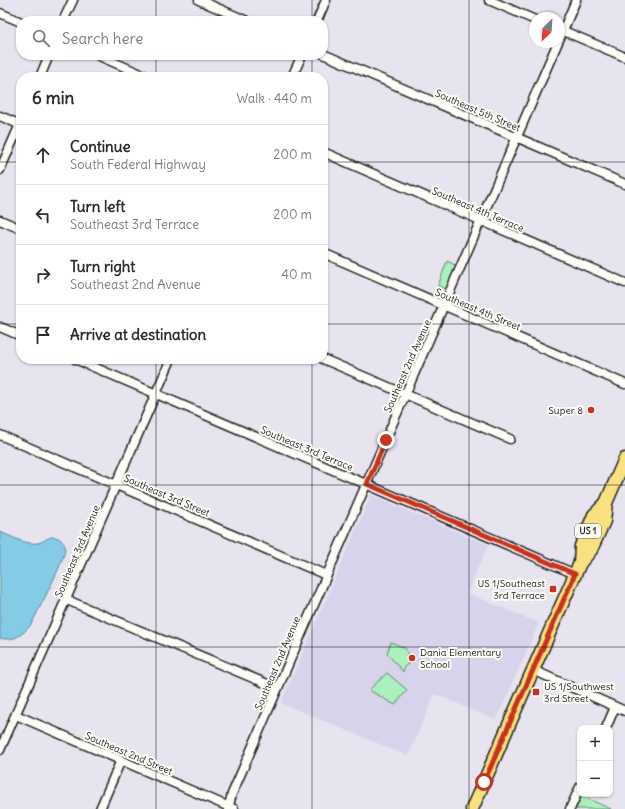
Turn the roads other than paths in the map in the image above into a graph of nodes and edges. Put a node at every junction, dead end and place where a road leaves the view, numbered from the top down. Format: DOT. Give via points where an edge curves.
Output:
graph roads {
  1 [pos="73,0"];
  2 [pos="199,0"];
  3 [pos="326,0"];
  4 [pos="489,0"];
  5 [pos="576,0"];
  6 [pos="0,13"];
  7 [pos="65,16"];
  8 [pos="236,16"];
  9 [pos="318,16"];
  10 [pos="529,17"];
  11 [pos="16,20"];
  12 [pos="565,22"];
  13 [pos="565,32"];
  14 [pos="555,48"];
  15 [pos="328,56"];
  16 [pos="625,57"];
  17 [pos="47,60"];
  18 [pos="109,60"];
  19 [pos="300,60"];
  20 [pos="42,72"];
  21 [pos="136,72"];
  22 [pos="294,72"];
  23 [pos="0,116"];
  24 [pos="16,122"];
  25 [pos="16,135"];
  26 [pos="517,137"];
  27 [pos="328,154"];
  28 [pos="0,170"];
  29 [pos="625,184"];
  30 [pos="0,220"];
  31 [pos="481,220"];
  32 [pos="16,227"];
  33 [pos="328,255"];
  34 [pos="625,283"];
  35 [pos="444,305"];
  36 [pos="0,327"];
  37 [pos="16,334"];
  38 [pos="328,361"];
  39 [pos="87,364"];
  40 [pos="169,364"];
  41 [pos="625,384"];
  42 [pos="157,394"];
  43 [pos="405,395"];
  44 [pos="0,435"];
  45 [pos="510,439"];
  46 [pos="625,459"];
  47 [pos="116,484"];
  48 [pos="367,484"];
  49 [pos="577,569"];
  50 [pos="326,575"];
  51 [pos="67,600"];
  52 [pos="533,670"];
  53 [pos="277,688"];
  54 [pos="615,707"];
  55 [pos="625,711"];
  56 [pos="16,715"];
  57 [pos="607,725"];
  58 [pos="0,750"];
  59 [pos="121,760"];
  60 [pos="577,794"];
  61 [pos="230,808"];
  62 [pos="100,809"];
  63 [pos="472,809"];
  64 [pos="570,809"];
  1 -- 7 [label="street"];
  2 -- 8 [label="street"];
  3 -- 9 [label="street"];
  4 -- 10 [label="street"];
  5 -- 12 [label="street, Southeast 2nd Avenue"];
  6 -- 11 [label="street"];
  13 -- 16 [label="street"];
  14 -- 26 [label="street, Southeast 2nd Avenue"];
  15 -- 26 [label="street, Southeast 5th Street"];
  17 -- 20 [label="street"];
  18 -- 21 [label="street"];
  19 -- 22 [label="street"];
  23 -- 24 [label="street"];
  25 -- 28 [label="street"];
  26 -- 29 [label="street, Southeast 5th Street"];
  26 -- 31 [label="street, Southeast 2nd Avenue"];
  27 -- 31 [label="street, Southeast 4th Terrace"];
  30 -- 32 [label="street"];
  31 -- 34 [label="street, Southeast 4th Terrace"];
  31 -- 35 [label="street, Southeast 2nd Avenue"];
  33 -- 35 [label="street, Southeast 4th Street"];
  35 -- 41 [label="street, Southeast 4th Street"];
  35 -- 43 [label="street, Southeast 2nd Avenue"];
  36 -- 37 [label="street"];
  38 -- 43 [label="street"];
  39 -- 42 [label="street, Southeast 3rd Terrace"];
  40 -- 42 [label="street, Southeast 3rd Avenue"];
  42 -- 47 [label="street, Southeast 3rd Avenue"];
  42 -- 48 [label="street, Southeast 3rd Terrace"];
  43 -- 45 [label="street"];
  43 -- 48 [label="street, Southeast 2nd Avenue"];
  44 -- 47 [label="street, Southeast 3rd Street"];
  46 -- 49 [label="main road, US 1" via="606,503 594,515 581,546"];
  47 -- 50 [label="street, Southeast 3rd Street"];
  47 -- 51 [label="street, Southeast 3rd Avenue"];
  48 -- 49 [label="street, Southeast 3rd Terrace"];
  48 -- 50 [label="street, Southeast 2nd Avenue"];
  49 -- 52 [label="main road, US 1"];
  50 -- 53 [label="street, Southeast 2nd Avenue"];
  51 -- 53 [label="street"];
  51 -- 56 [label="street, Southeast 3rd Avenue"];
  52 -- 54 [label="street"];
  52 -- 63 [label="main road, US 1"];
  53 -- 61 [label="street, Southeast 2nd Avenue" via="232,794"];
  54 -- 55 [label="street"];
  54 -- 57 [label="street"];
  56 -- 58 [label="street, Southeast 3rd Avenue"];
  56 -- 59 [label="street, Southeast 2nd Street"];
  59 -- 61 [label="street, Southeast 2nd Street"];
  59 -- 62 [label="street"];
  60 -- 64 [label="street"];
}
